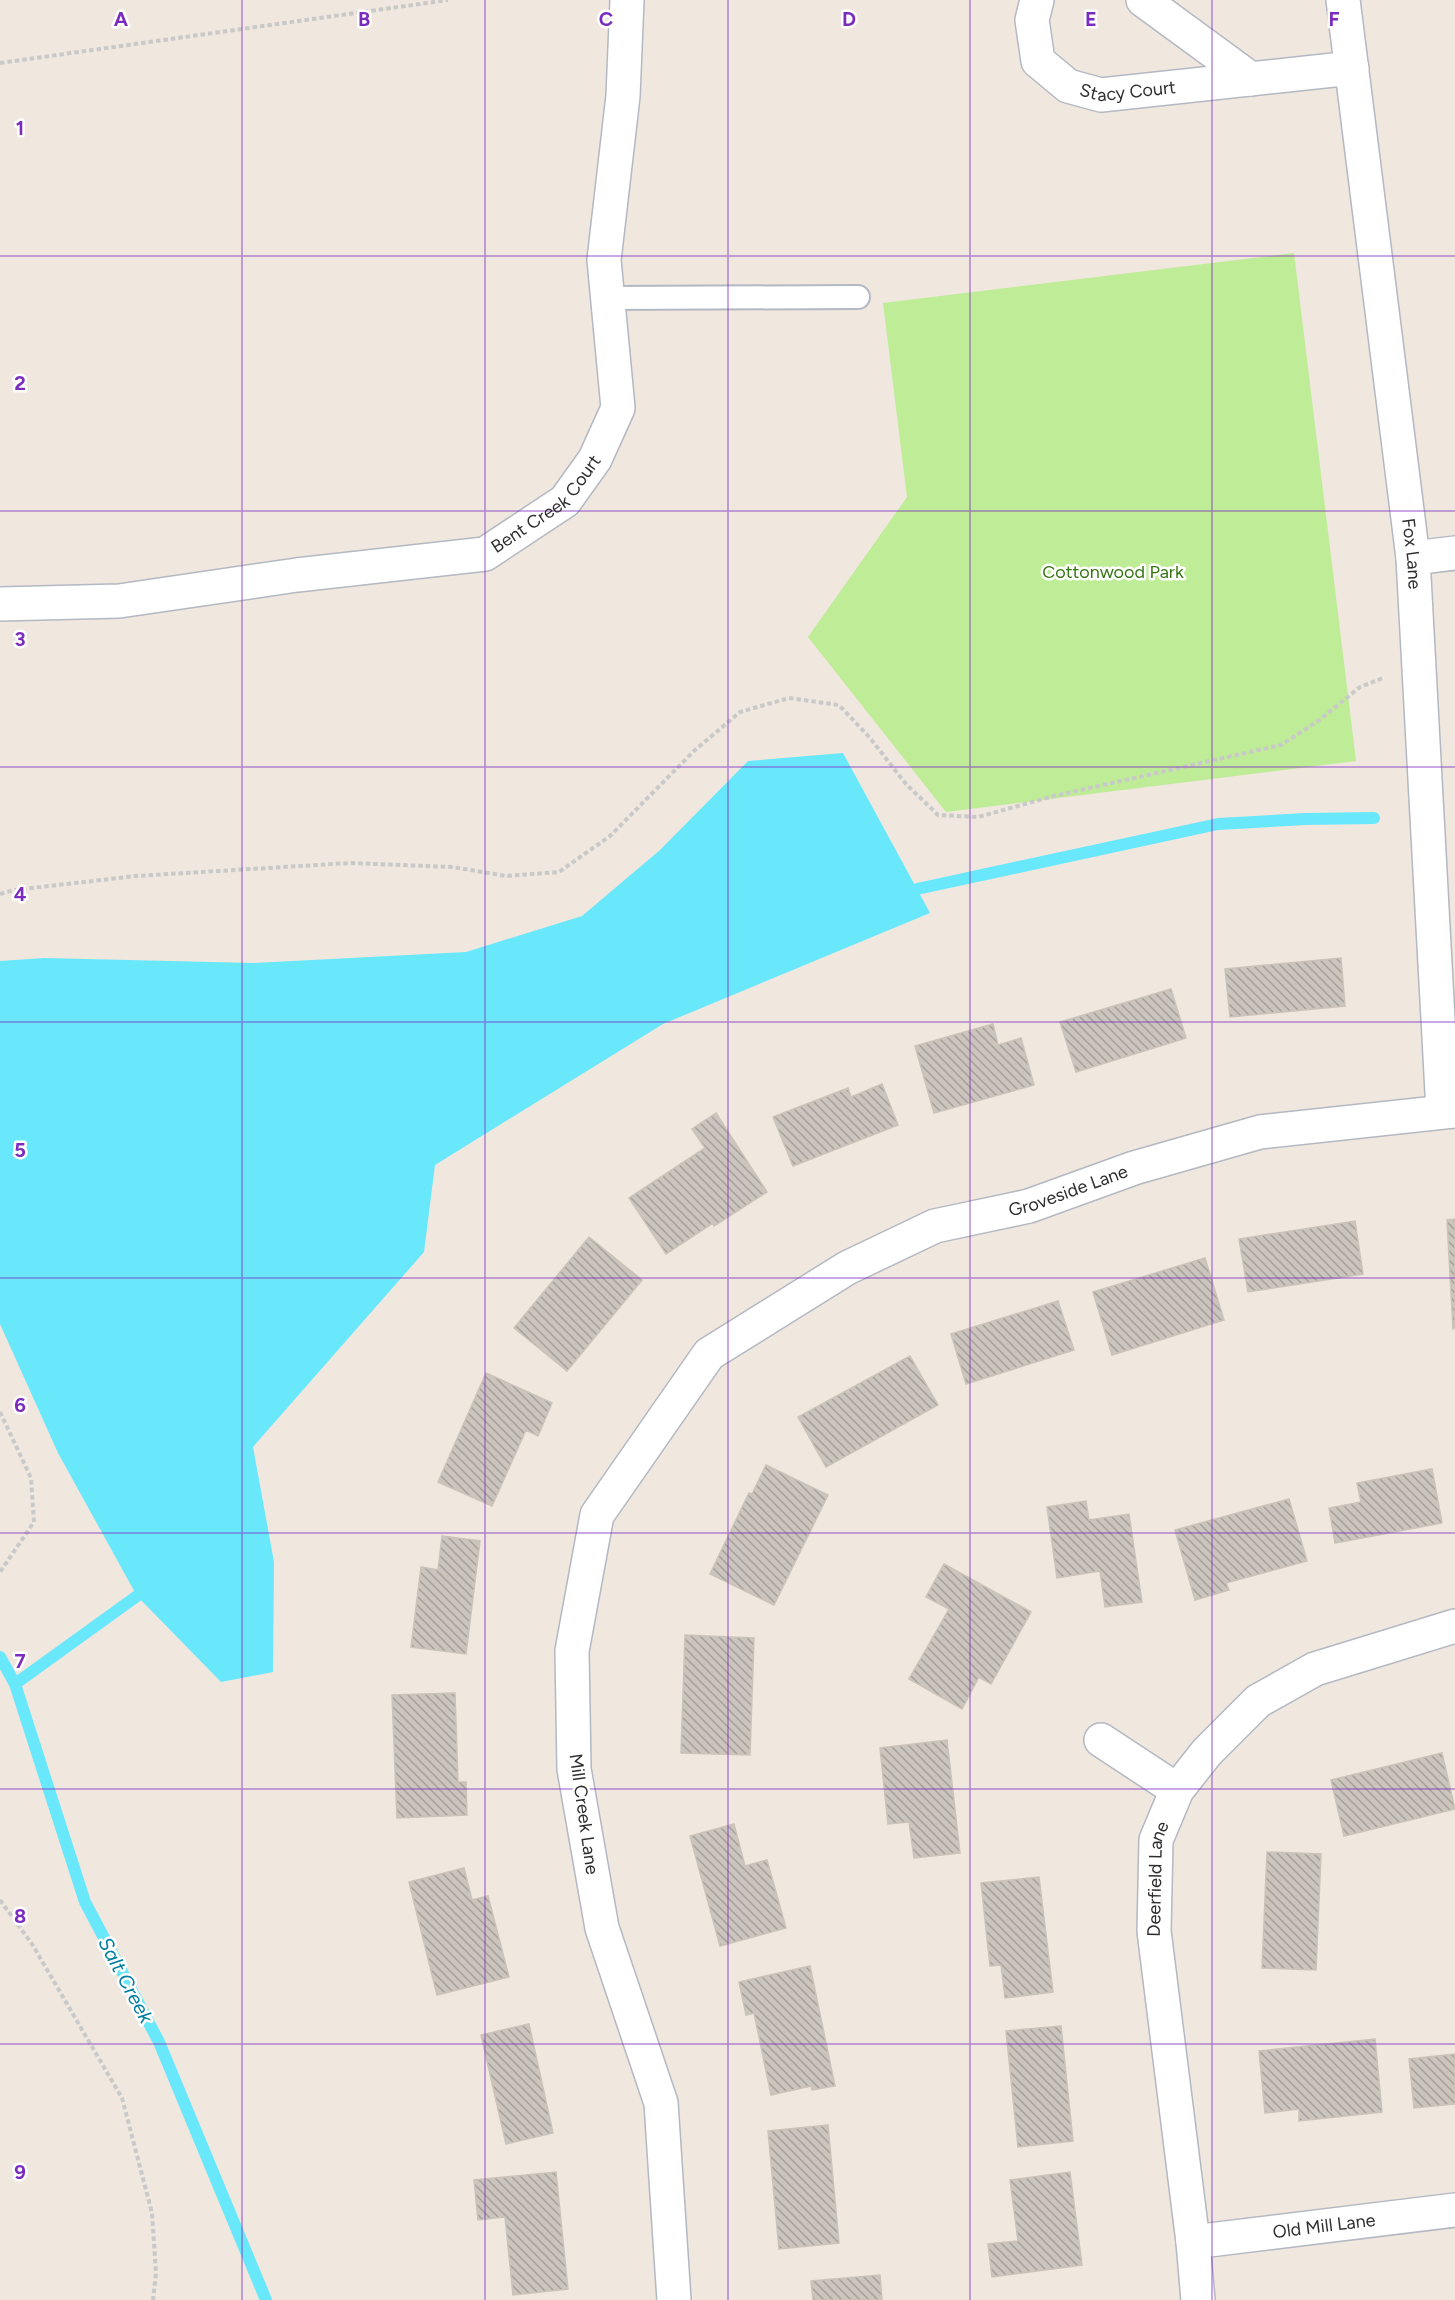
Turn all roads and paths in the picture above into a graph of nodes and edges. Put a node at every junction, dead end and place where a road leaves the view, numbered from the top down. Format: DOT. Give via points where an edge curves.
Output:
graph roads {
  1 [pos="448,0"];
  2 [pos="627,0"];
  3 [pos="1037,0"];
  4 [pos="1143,0"];
  5 [pos="1343,0"];
  6 [pos="0,63"];
  7 [pos="1352,68"];
  8 [pos="1251,79"];
  9 [pos="858,297"];
  10 [pos="607,298"];
  11 [pos="1455,553"];
  12 [pos="1413,558"];
  13 [pos="0,604"];
  14 [pos="1419,661"];
  15 [pos="0,894"];
  16 [pos="1449,1111"];
  17 [pos="709,1354"];
  18 [pos="0,1412"];
  19 [pos="0,1572"];
  20 [pos="1455,1626"];
  21 [pos="1101,1740"];
  22 [pos="1177,1790"];
  23 [pos="0,1900"];
  24 [pos="1455,2210"];
  25 [pos="1193,2242"];
  26 [pos="153,2300"];
  27 [pos="674,2300"];
  28 [pos="1198,2300"];
  1 -- 6 [label="path"];
  2 -- 10 [label="street, Bent Creek Court" via="623,96 604,260"];
  3 -- 8 [label="street, Stacy Court" via="1032,20 1038,61 1068,86 1101,95"];
  4 -- 8 [label="street"];
  5 -- 7 [label="street, Fox Lane"];
  7 -- 8 [label="street, Stacy Court"];
  7 -- 12 [label="street, Fox Lane"];
  9 -- 10 [label="lane"];
  10 -- 13 [label="street, Bent Creek Court" via="618,408 595,459 565,501 485,554 297,575 119,601"];
  11 -- 12 [label="street"];
  12 -- 14 [label="street, Fox Lane"];
  14 -- 15 [label="path" via="1360,687 1281,745 978,817 938,815 906,784 839,705 789,698 740,712 610,836 559,872 506,876 452,867 350,863 136,876"];
  14 -- 16 [label="street, Fox Lane"];
  16 -- 17 [label="street, Groveside Lane" via="1260,1132 1134,1168 1029,1206 935,1226 847,1268"];
  17 -- 27 [label="street, Mill Creek Lane" via="597,1515 572,1651 574,1769 602,1928 661,2103"];
  18 -- 19 [label="path" via="31,1478 34,1522"];
  20 -- 22 [label="street, Deerfield Lane" via="1315,1669 1258,1701"];
  21 -- 22 [label="street"];
  22 -- 25 [label="street, Deerfield Lane" via="1156,1840 1154,1931"];
  23 -- 26 [label="path" via="32,1944 122,2098 152,2213 156,2273"];
  24 -- 25 [label="street, Old Mill Lane"];
  25 -- 28 [label="street, Deerfield Lane"];
}
